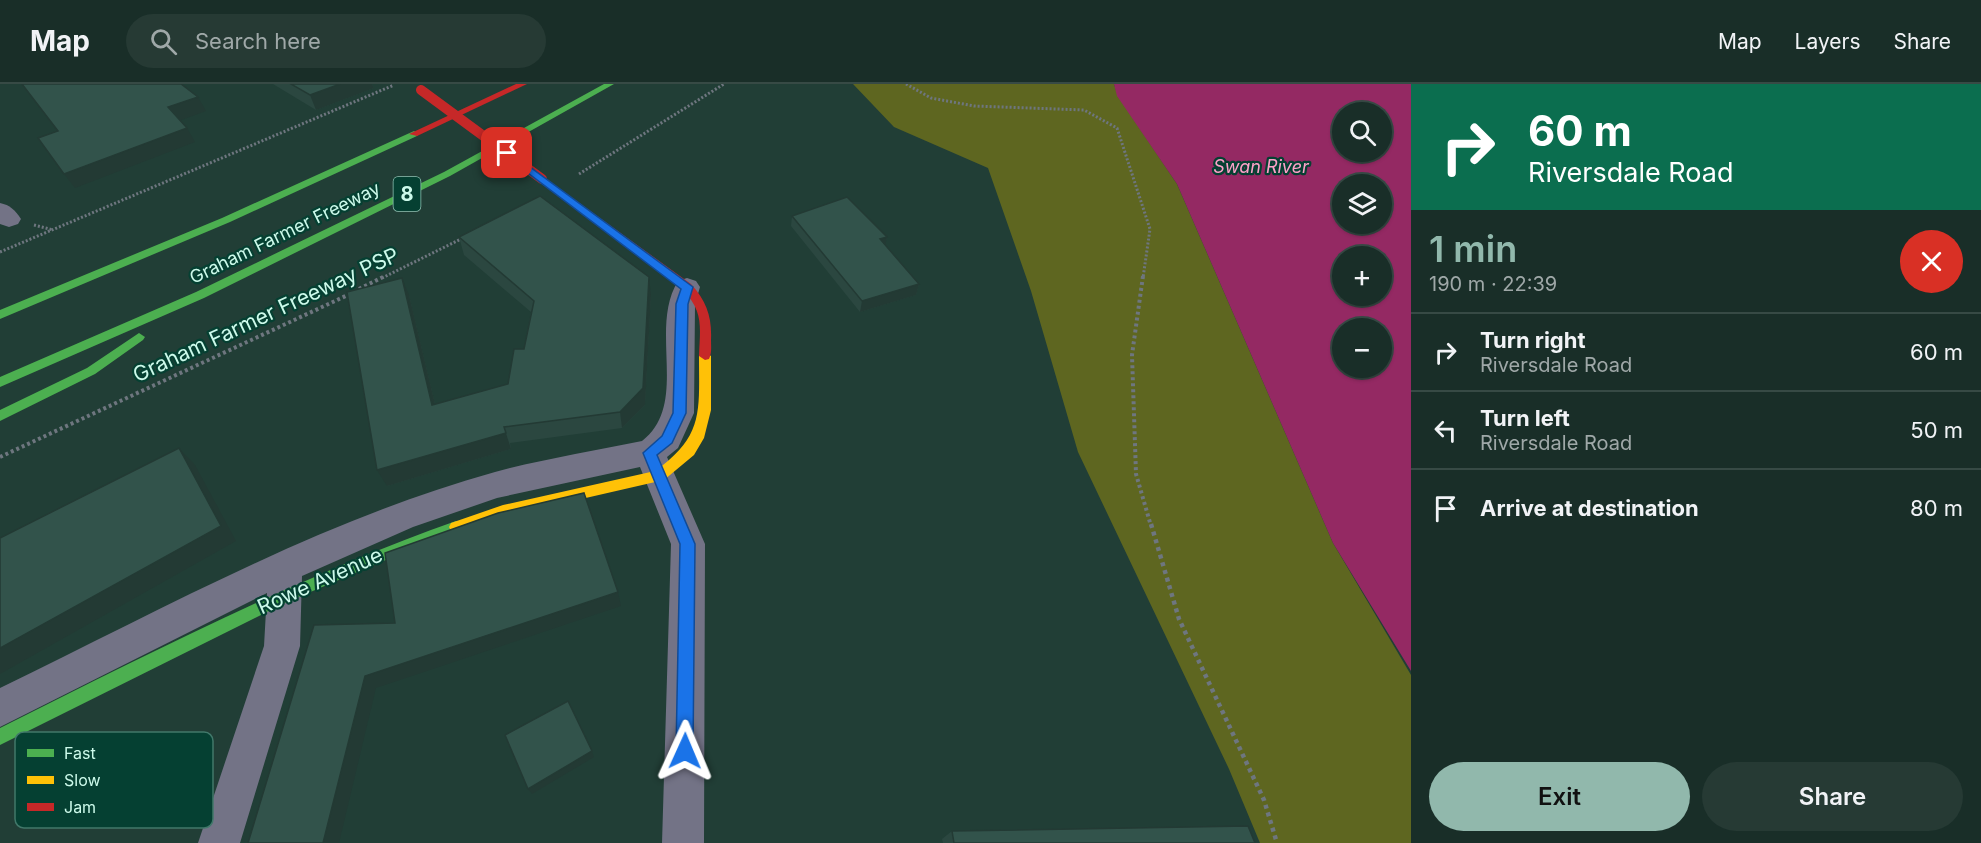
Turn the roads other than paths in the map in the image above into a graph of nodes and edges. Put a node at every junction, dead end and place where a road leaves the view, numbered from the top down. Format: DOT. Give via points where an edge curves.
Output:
graph roads {
  1 [pos="523,84"];
  2 [pos="610,84"];
  3 [pos="416,87"];
  4 [pos="687,287"];
  5 [pos="200,295"];
  6 [pos="0,315"];
  7 [pos="0,382"];
  8 [pos="0,416"];
  9 [pos="654,464"];
  10 [pos="284,581"];
  11 [pos="0,708"];
  12 [pos="0,737"];
  13 [pos="219,843"];
  14 [pos="683,843"];
  1 -- 6 [label="main road, Graham Farmer Freeway / 8" via="236,216"];
  2 -- 5 [label="main road, Graham Farmer Freeway / 8" via="447,174"];
  3 -- 4 [label="main road, bridge"];
  4 -- 9 [label="street" via="682,304 680,413"];
  5 -- 7 [label="main road, Graham Farmer Freeway / 8"];
  5 -- 8 [label="main road" via="91,371"];
  9 -- 10 [label="street, Rowe Avenue" via="496,485 402,517"];
  9 -- 14 [label="street" via="688,544"];
  10 -- 11 [label="street, Rowe Avenue"];
  10 -- 12 [label="main road, Rowe Avenue"];
  10 -- 13 [label="street" via="282,646"];
}
